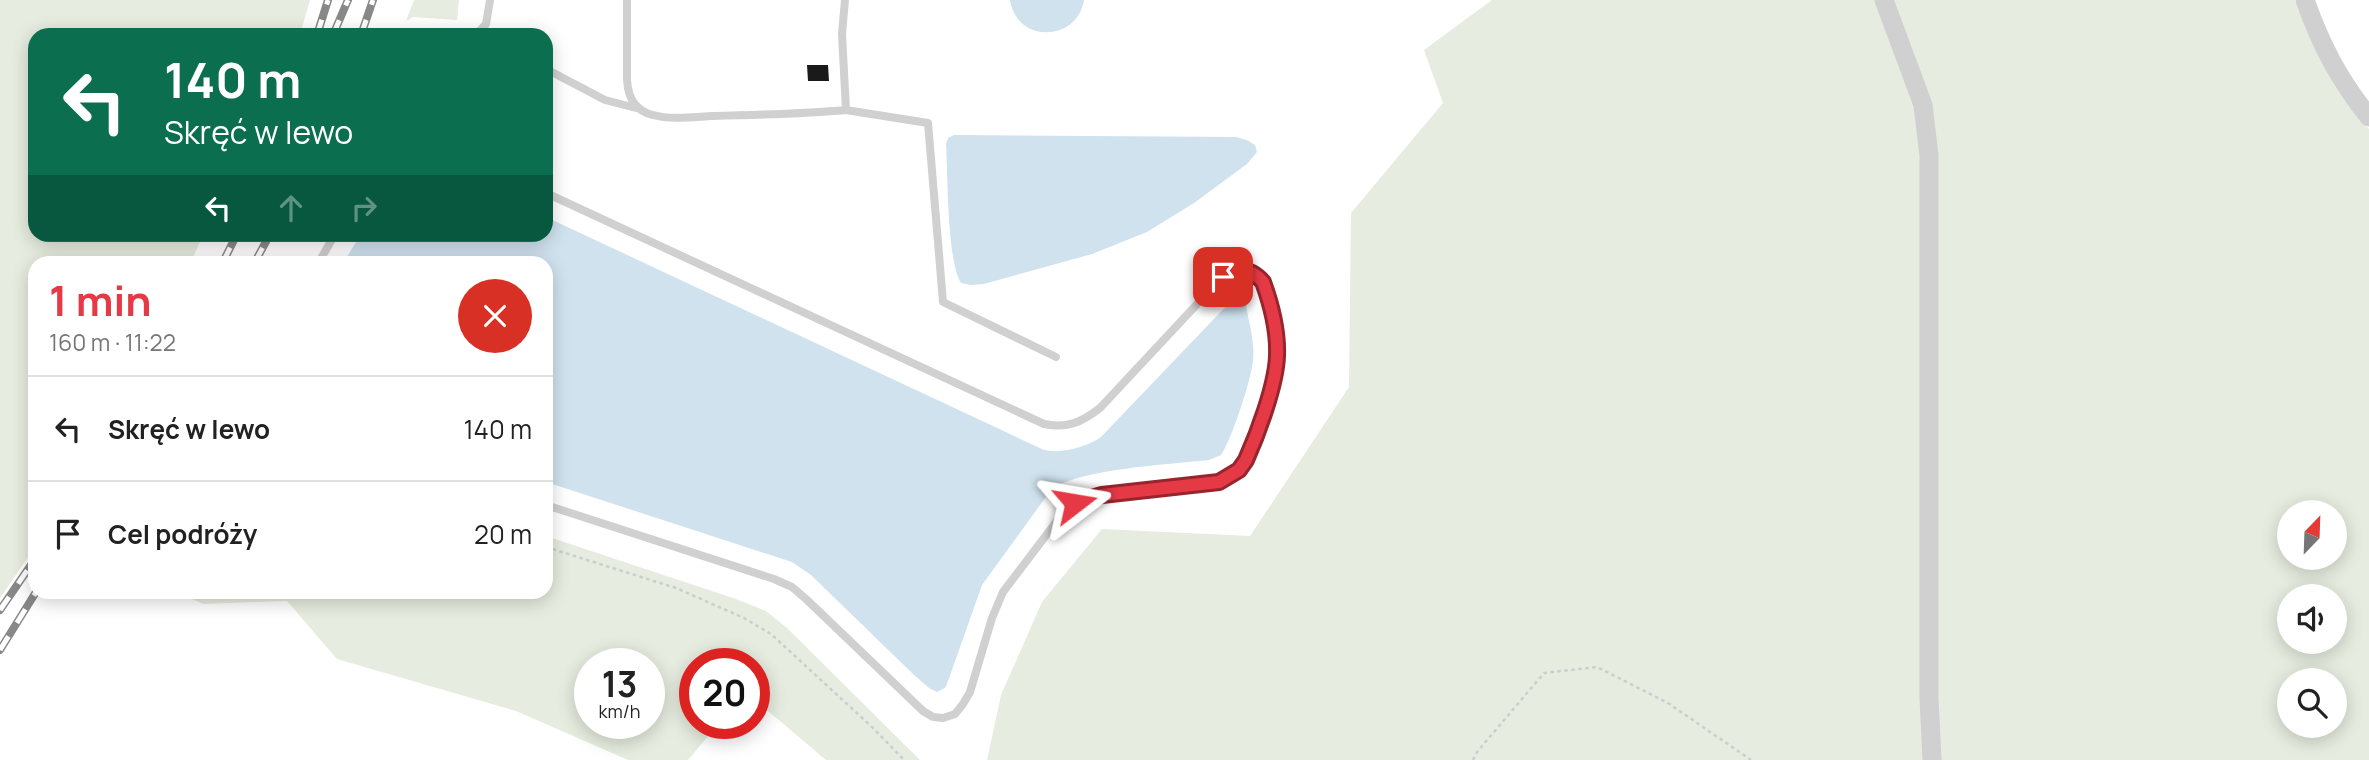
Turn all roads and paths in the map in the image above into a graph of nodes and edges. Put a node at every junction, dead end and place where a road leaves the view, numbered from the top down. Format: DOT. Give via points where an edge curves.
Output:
graph roads {
  1 [pos="490,0"];
  2 [pos="627,0"];
  3 [pos="845,0"];
  4 [pos="1884,0"];
  5 [pos="2305,0"];
  6 [pos="482,28"];
  7 [pos="553,73"];
  8 [pos="640,109"];
  9 [pos="846,110"];
  10 [pos="2369,117"];
  11 [pos="553,196"];
  12 [pos="1056,357"];
  13 [pos="553,507"];
  14 [pos="553,549"];
  15 [pos="904,760"];
  16 [pos="1474,760"];
  17 [pos="1751,760"];
  18 [pos="1932,760"];
  1 -- 6 [label="lane"];
  2 -- 8 [label="lane" via="627,91"];
  3 -- 9 [label="lane"];
  4 -- 18 [label="street" via="1923,105 1929,155"];
  5 -- 10 [label="street" via="2330,60"];
  7 -- 8 [label="lane" via="606,100"];
  8 -- 9 [label="lane" via="653,116 683,117"];
  9 -- 12 [label="lane" via="928,123 943,302"];
  11 -- 13 [label="lane" via="1056,427 1080,422 1100,408 1214,286 1234,271 1246,270 1263,282 1277,359 1251,449 1230,477 1087,499 1059,517 1003,592 970,692 955,714 943,718 933,717 911,702 792,587"];
  14 -- 15 [label="path" via="676,588 771,634"];
  16 -- 17 [label="path" via="1544,673 1597,667 1668,703"];
}
